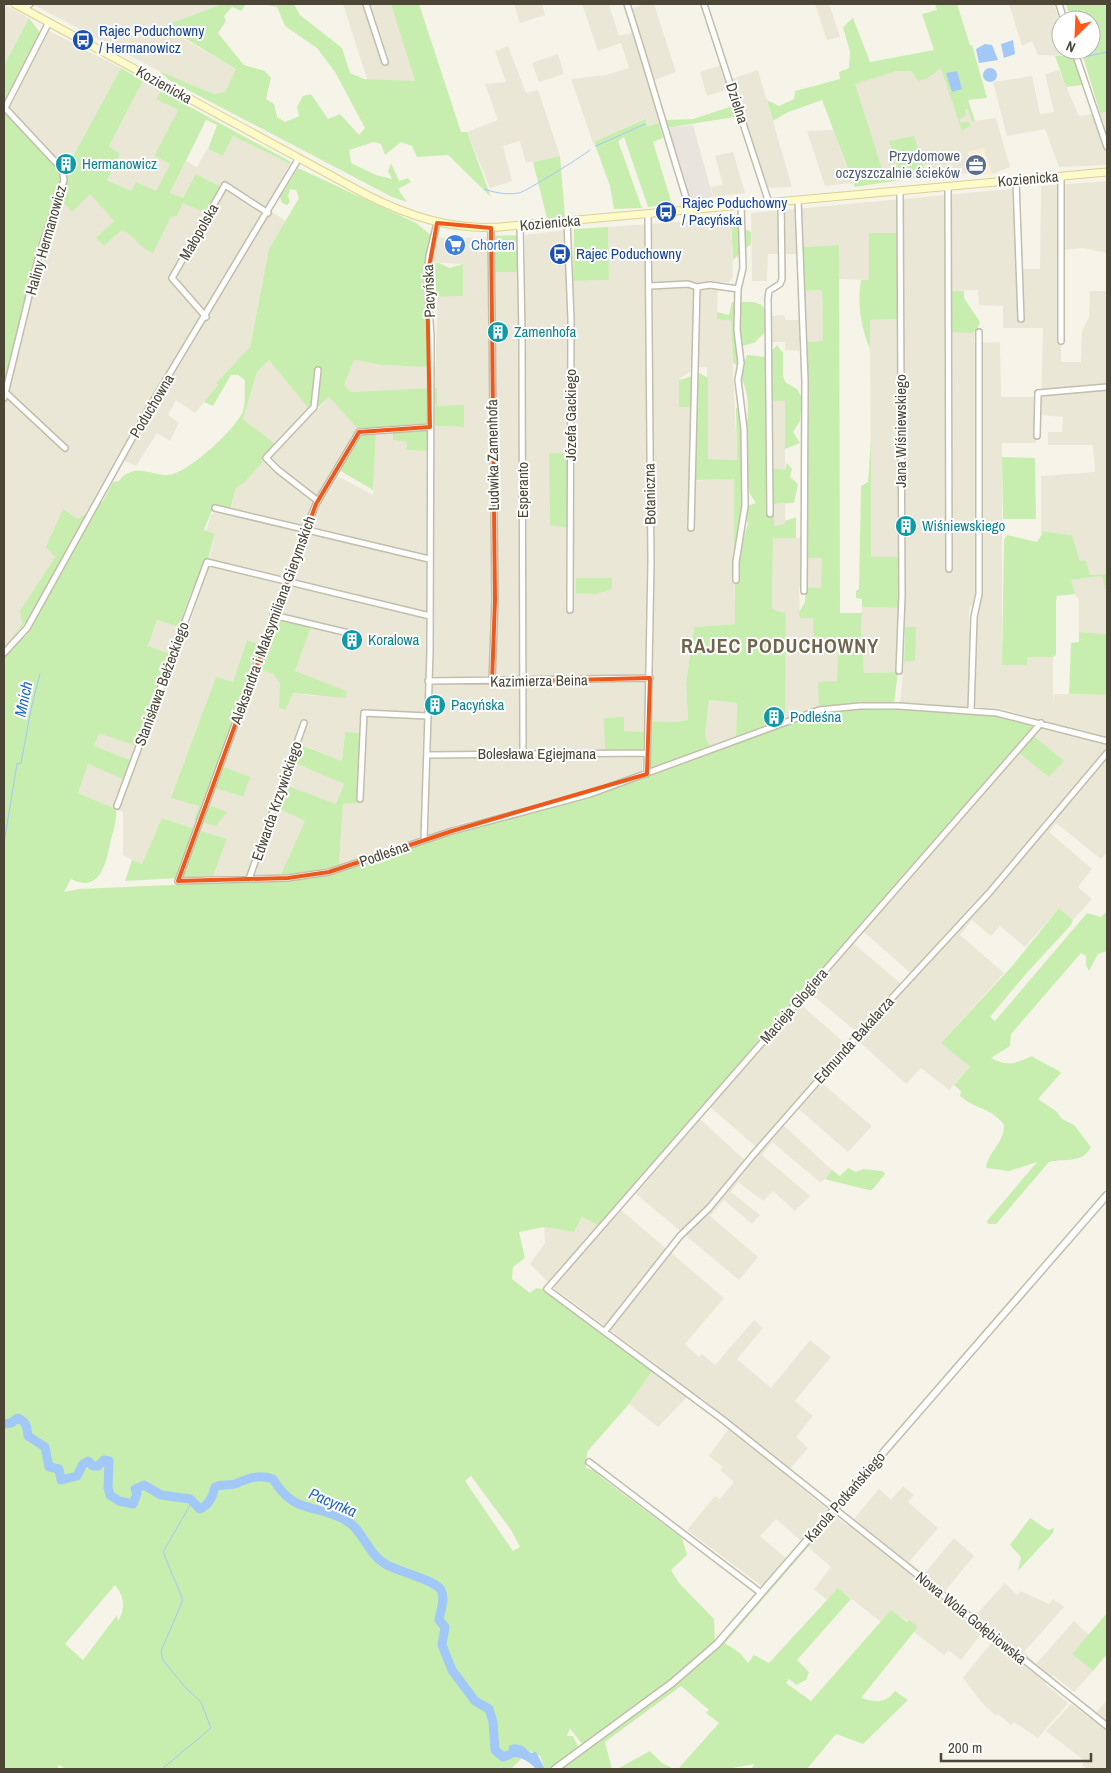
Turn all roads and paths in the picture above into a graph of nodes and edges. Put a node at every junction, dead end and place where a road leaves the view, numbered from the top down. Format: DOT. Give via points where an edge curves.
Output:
graph roads {
  1 [pos="30,4"];
  2 [pos="366,4"];
  3 [pos="627,4"];
  4 [pos="704,4"];
  5 [pos="19,6"];
  6 [pos="49,22"];
  7 [pos="1077,60"];
  8 [pos="385,62"];
  9 [pos="1107,147"];
  10 [pos="299,158"];
  11 [pos="1107,172"];
  12 [pos="1061,176"];
  13 [pos="1016,181"];
  14 [pos="948,187"];
  15 [pos="900,191"];
  16 [pos="798,200"];
  17 [pos="781,202"];
  18 [pos="769,203"];
  19 [pos="741,205"];
  20 [pos="690,210"];
  21 [pos="268,213"];
  22 [pos="648,214"];
  23 [pos="567,221"];
  24 [pos="437,223"];
  25 [pos="520,225"];
  26 [pos="491,228"];
  27 [pos="650,286"];
  28 [pos="697,287"];
  29 [pos="738,289"];
  30 [pos="206,317"];
  31 [pos="1020,319"];
  32 [pos="979,332"];
  33 [pos="1061,341"];
  34 [pos="318,370"];
  35 [pos="1107,387"];
  36 [pos="5,395"];
  37 [pos="430,427"];
  38 [pos="1037,436"];
  39 [pos="65,448"];
  40 [pos="318,501"];
  41 [pos="215,508"];
  42 [pos="770,514"];
  43 [pos="691,528"];
  44 [pos="306,529"];
  45 [pos="429,559"];
  46 [pos="949,569"];
  47 [pos="286,580"];
  48 [pos="736,580"];
  49 [pos="804,591"];
  50 [pos="570,610"];
  51 [pos="273,616"];
  52 [pos="430,616"];
  53 [pos="357,635"];
  54 [pos="4,653"];
  55 [pos="900,672"];
  56 [pos="650,678"];
  57 [pos="522,680"];
  58 [pos="428,681"];
  59 [pos="492,682"];
  60 [pos="971,710"];
  61 [pos="427,716"];
  62 [pos="304,723"];
  63 [pos="1041,723"];
  64 [pos="1107,741"];
  65 [pos="1107,752"];
  66 [pos="646,753"];
  67 [pos="523,754"];
  68 [pos="427,755"];
  69 [pos="647,774"];
  70 [pos="360,799"];
  71 [pos="117,806"];
  72 [pos="424,840"];
  73 [pos="249,879"];
  74 [pos="178,881"];
  75 [pos="1107,1195"];
  76 [pos="547,1289"];
  77 [pos="605,1331"];
  78 [pos="590,1462"];
  79 [pos="834,1509"];
  80 [pos="761,1594"];
  81 [pos="1107,1726"];
  82 [pos="555,1769"];
  1 -- 5 [label="street"];
  2 -- 8 [label="street"];
  3 -- 20 [label="street"];
  4 -- 18 [label="street, Dzielna"];
  5 -- 6 [label="main road, Kozienicka"];
  6 -- 10 [label="main road, Kozienicka"];
  6 -- 36 [label="street, Haliny Hermanowicz" via="5,108 62,168 64,180 39,255"];
  7 -- 9 [label="street"];
  10 -- 21 [label="street, Poduchowna"];
  10 -- 24 [label="main road, Kozienicka" via="385,204"];
  11 -- 12 [label="main road, Kozienicka"];
  12 -- 13 [label="main road, Kozienicka"];
  12 -- 33 [label="street"];
  13 -- 14 [label="main road, Kozienicka"];
  13 -- 31 [label="street"];
  14 -- 15 [label="main road, Kozienicka"];
  14 -- 46 [label="street"];
  15 -- 16 [label="main road, Kozienicka"];
  15 -- 55 [label="street, Jana Wiśniewskiego"];
  16 -- 17 [label="main road, Kozienicka"];
  16 -- 49 [label="street" via="805,382"];
  17 -- 18 [label="main road, Kozienicka"];
  17 -- 42 [label="street" via="782,279 769,291 768,299"];
  18 -- 19 [label="main road, Kozienicka"];
  19 -- 20 [label="main road, Kozienicka"];
  19 -- 29 [label="street" via="743,268"];
  20 -- 22 [label="main road, Kozienicka"];
  21 -- 30 [label="street, Poduchowna"];
  21 -- 30 [label="street, Małopolska" via="225,185 172,278"];
  22 -- 23 [label="main road, Kozienicka"];
  22 -- 27 [label="street, Botaniczna"];
  23 -- 25 [label="main road, Kozienicka"];
  23 -- 50 [label="street, Józefa Gackiego" via="571,319"];
  24 -- 26 [label="main road, Kozienicka"];
  24 -- 37 [label="street, Pacyńska" via="428,256 427,278 431,336"];
  25 -- 26 [label="main road, Kozienicka"];
  25 -- 57 [label="street, Esperanto"];
  26 -- 59 [label="street, Ludwika Zamenhofa" via="495,600"];
  27 -- 28 [label="street" via="688,284"];
  27 -- 56 [label="street, Botaniczna"];
  28 -- 29 [label="street" via="710,285"];
  28 -- 43 [label="street"];
  29 -- 48 [label="street" via="737,330 741,363 738,380 744,429 745,506"];
  30 -- 54 [label="street, Poduchowna" via="149,408 27,628"];
  32 -- 60 [label="street" via="979,594 974,617"];
  34 -- 40 [label="street" via="314,407 266,458"];
  35 -- 38 [label="street" via="1038,393"];
  36 -- 39 [label="street"];
  37 -- 40 [label="street, Aleksandra i Maksymiliana Gierymskich" via="359,432"];
  37 -- 45 [label="street, Pacyńska"];
  40 -- 44 [label="street, Aleksandra i Maksymiliana Gierymskich"];
  41 -- 44 [label="street"];
  44 -- 45 [label="street"];
  44 -- 47 [label="street, Aleksandra i Maksymiliana Gierymskich"];
  45 -- 52 [label="street, Pacyńska"];
  47 -- 51 [label="street, Aleksandra i Maksymiliana Gierymskich"];
  47 -- 52 [label="street"];
  47 -- 71 [label="street, Stanisława Bełżeckiego" via="208,562"];
  51 -- 53 [label="street"];
  51 -- 74 [label="street, Aleksandra i Maksymiliana Gierymskich"];
  52 -- 58 [label="street, Pacyńska"];
  56 -- 57 [label="street, Kazimierza Beina"];
  56 -- 66 [label="street, Botaniczna"];
  57 -- 59 [label="street, Kazimierza Beina"];
  57 -- 67 [label="street, Esperanto"];
  58 -- 59 [label="street, Kazimierza Beina"];
  58 -- 61 [label="street, Pacyńska"];
  60 -- 63 [label="street, Podleśna"];
  60 -- 69 [label="street, Podleśna" via="899,706 819,710"];
  61 -- 68 [label="street, Pacyńska"];
  61 -- 70 [label="street" via="364,713"];
  62 -- 73 [label="street, Edwarda Krzywickiego"];
  63 -- 64 [label="street, Podleśna"];
  63 -- 76 [label="street, Macieja Glogiera"];
  65 -- 77 [label="street, Edmunda Bakalarza" via="990,893 866,1025 710,1208 680,1236"];
  66 -- 67 [label="street, Bolesława Egiejmana"];
  66 -- 69 [label="street, Botaniczna"];
  67 -- 68 [label="street, Bolesława Egiejmana"];
  68 -- 72 [label="street, Pacyńska"];
  69 -- 72 [label="street, Podleśna" via="590,794"];
  72 -- 73 [label="street, Podleśna" via="329,872"];
  73 -- 74 [label="street, Podleśna"];
  75 -- 79 [label="street, Karola Potkańskiego"];
  76 -- 77 [label="street, Nowa Wola Gołębiowska"];
  77 -- 79 [label="street, Nowa Wola Gołębiowska"];
  78 -- 80 [label="street"];
  79 -- 80 [label="street, Karola Potkańskiego"];
  79 -- 81 [label="street, Nowa Wola Gołębiowska"];
  80 -- 82 [label="street, Karola Potkańskiego" via="692,1668"];
}
